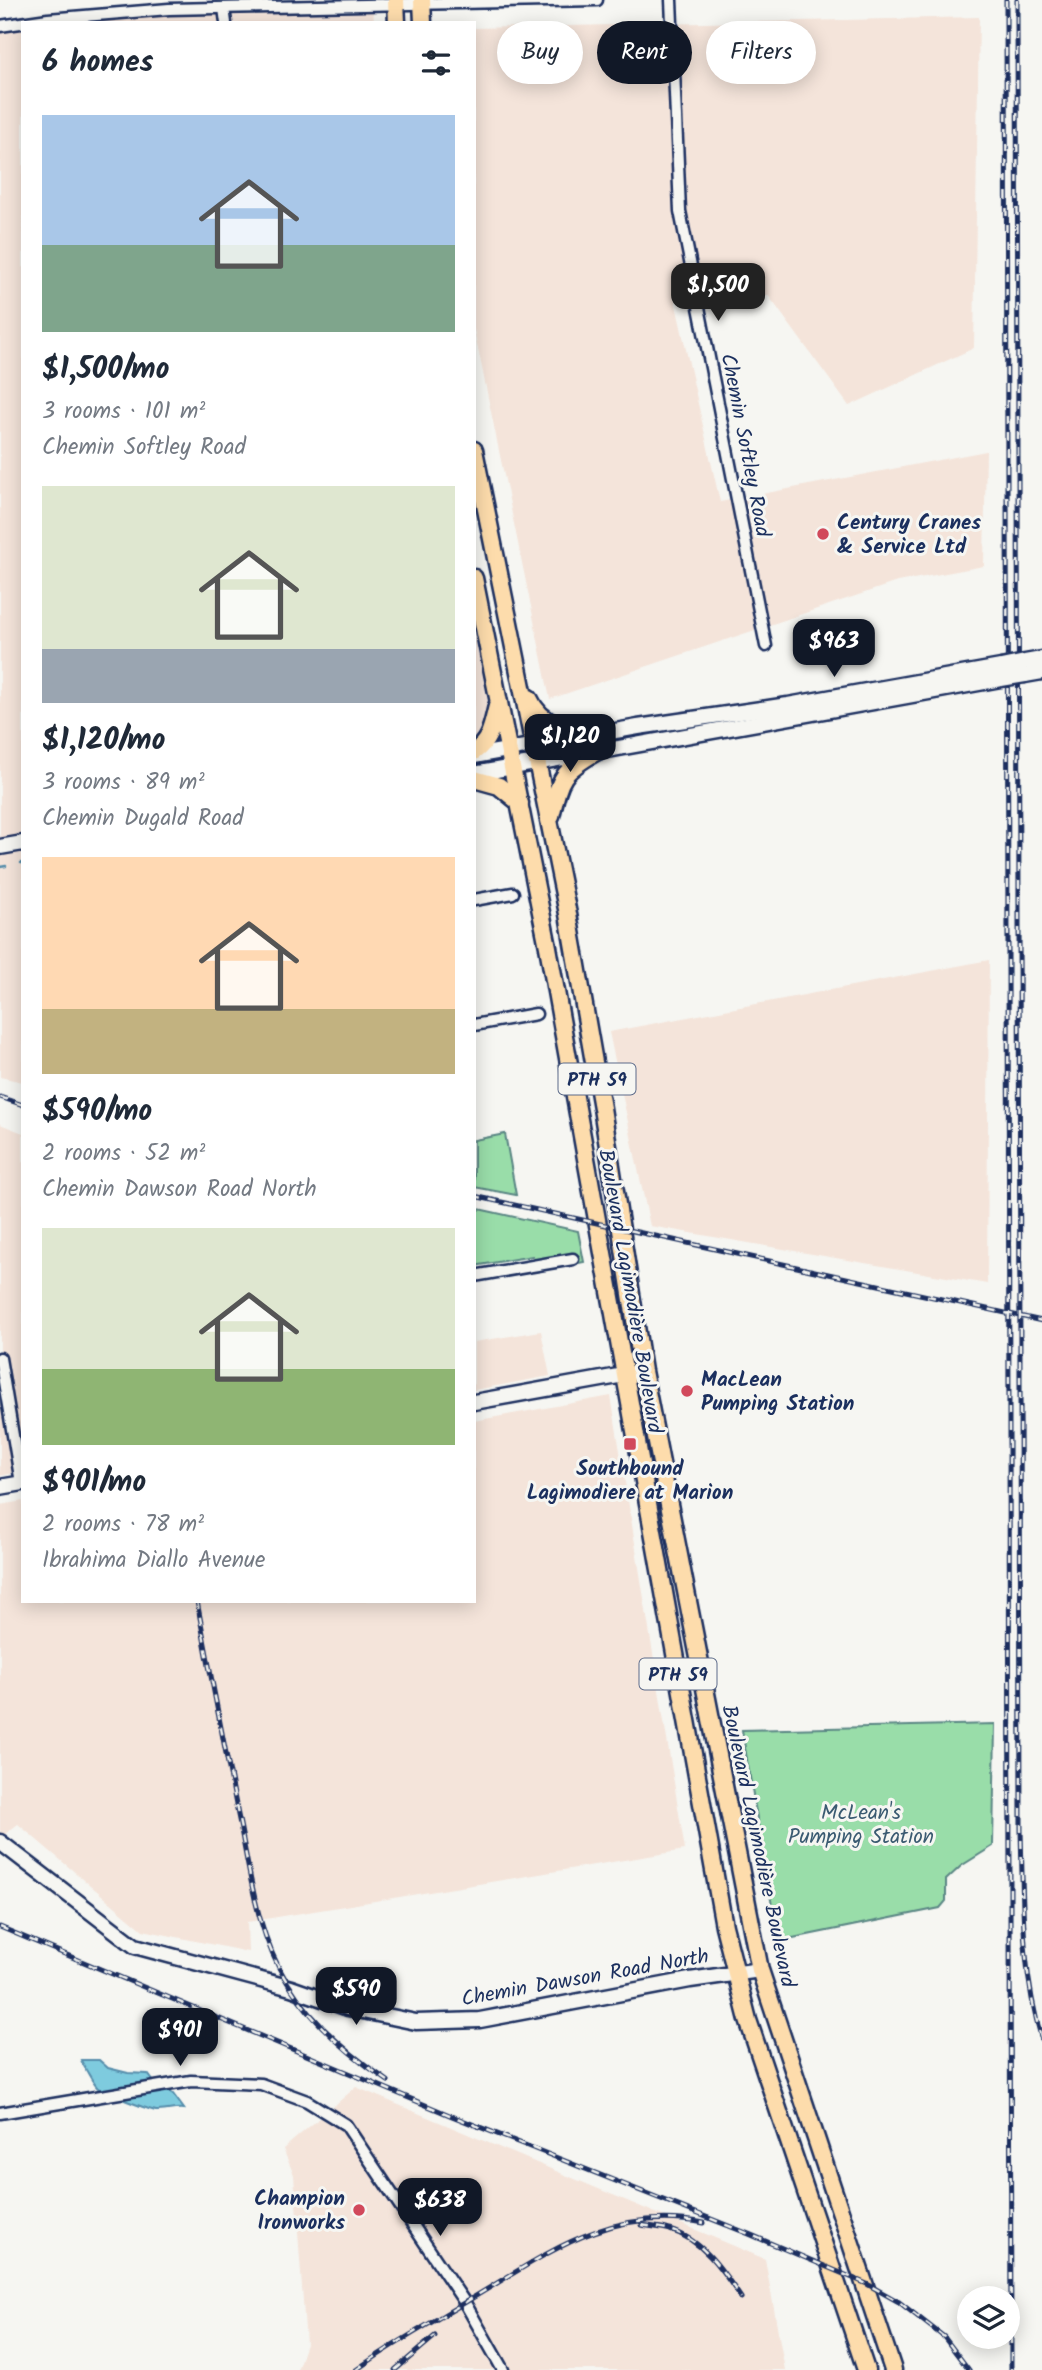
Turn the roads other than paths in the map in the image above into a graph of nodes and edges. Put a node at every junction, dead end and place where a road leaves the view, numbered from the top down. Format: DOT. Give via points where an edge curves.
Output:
graph roads {
  1 [pos="597,0"];
  2 [pos="671,0"];
  3 [pos="396,2"];
  4 [pos="422,2"];
  5 [pos="224,8"];
  6 [pos="34,21"];
  7 [pos="226,21"];
  8 [pos="397,21"];
  9 [pos="423,21"];
  10 [pos="21,23"];
  11 [pos="0,26"];
  12 [pos="476,460"];
  13 [pos="476,588"];
  14 [pos="766,646"];
  15 [pos="1042,659"];
  16 [pos="1025,668"];
  17 [pos="1042,672"];
  18 [pos="1001,673"];
  19 [pos="521,680"];
  20 [pos="499,697"];
  21 [pos="604,733"];
  22 [pos="534,745"];
  23 [pos="510,749"];
  24 [pos="476,752"];
  25 [pos="596,752"];
  26 [pos="476,754"];
  27 [pos="538,762"];
  28 [pos="513,767"];
  29 [pos="476,774"];
  30 [pos="476,780"];
  31 [pos="520,803"];
  32 [pos="550,822"];
  33 [pos="21,843"];
  34 [pos="0,847"];
  35 [pos="513,893"];
  36 [pos="476,900"];
  37 [pos="536,1014"];
  38 [pos="476,1025"];
  39 [pos="573,1259"];
  40 [pos="476,1276"];
  41 [pos="0,1357"];
  42 [pos="643,1371"];
  43 [pos="625,1375"];
  44 [pos="476,1402"];
  45 [pos="21,1477"];
  46 [pos="21,1483"];
  47 [pos="0,1487"];
  48 [pos="0,1842"];
  49 [pos="760,1970"];
  50 [pos="735,1973"];
  51 [pos="0,2113"];
  52 [pos="503,2370"];
  53 [pos="866,2370"];
  54 [pos="893,2370"];
  1 -- 4 [label="street"];
  2 -- 14 [label="street, Chemin Softley Road" via="680,211"];
  3 -- 4 [label="street"];
  3 -- 5 [label="street"];
  3 -- 8 [label="main road"];
  4 -- 9 [label="main road"];
  5 -- 6 [label="street"];
  5 -- 7 [label="street"];
  10 -- 11 [label="street"];
  12 -- 19 [label="main road, Boulevard Lagimodière Boulevard / PTH 59"];
  13 -- 20 [label="main road, Boulevard Lagimodière Boulevard / PTH 59"];
  15 -- 16 [label="main road"];
  16 -- 17 [label="main road"];
  16 -- 18 [label="main road, bridge"];
  18 -- 21 [label="main road"];
  18 -- 25 [label="main road"];
  19 -- 21 [label="main road" via="532,705 547,722"];
  19 -- 22 [label="main road, Boulevard Lagimodière Boulevard / PTH 59"];
  20 -- 23 [label="main road, Boulevard Lagimodière Boulevard / PTH 59"];
  20 -- 24 [label="main road" via="492,731"];
  21 -- 22 [label="main road"];
  22 -- 23 [label="main road"];
  22 -- 27 [label="main road, Boulevard Lagimodière Boulevard / PTH 59"];
  23 -- 26 [label="main road"];
  23 -- 28 [label="main road, Boulevard Lagimodière Boulevard / PTH 59"];
  25 -- 27 [label="main road"];
  25 -- 32 [label="main road" via="566,773"];
  27 -- 28 [label="main road"];
  27 -- 32 [label="main road, Boulevard Lagimodière Boulevard / PTH 59"];
  28 -- 29 [label="main road"];
  28 -- 31 [label="main road, Boulevard Lagimodière Boulevard / PTH 59"];
  30 -- 31 [label="main road" via="499,786"];
  31 -- 43 [label="main road, Boulevard Lagimodière Boulevard / PTH 59"];
  32 -- 42 [label="main road, Boulevard Lagimodière Boulevard / PTH 59" via="600,1095"];
  33 -- 34 [label="main road"];
  35 -- 36 [label="street"];
  37 -- 38 [label="street"];
  39 -- 40 [label="street"];
  41 -- 45 [label="street"];
  42 -- 43 [label="main road"];
  42 -- 49 [label="main road, Boulevard Lagimodière Boulevard / PTH 59"];
  43 -- 44 [label="main road"];
  43 -- 50 [label="main road, Boulevard Lagimodière Boulevard / PTH 59"];
  46 -- 47 [label="main road"];
  48 -- 50 [label="main road, Chemin Dawson Road North" via="135,1946 348,2008 416,2022 480,2020"];
  49 -- 50 [label="main road, Chemin Dawson Road North"];
  49 -- 54 [label="main road, Boulevard Lagimodière Boulevard / PTH 59"];
  50 -- 53 [label="main road, Boulevard Lagimodière Boulevard / PTH 59"];
  51 -- 52 [label="street" via="191,2081 261,2084 307,2101 346,2125 465,2303"];
}
